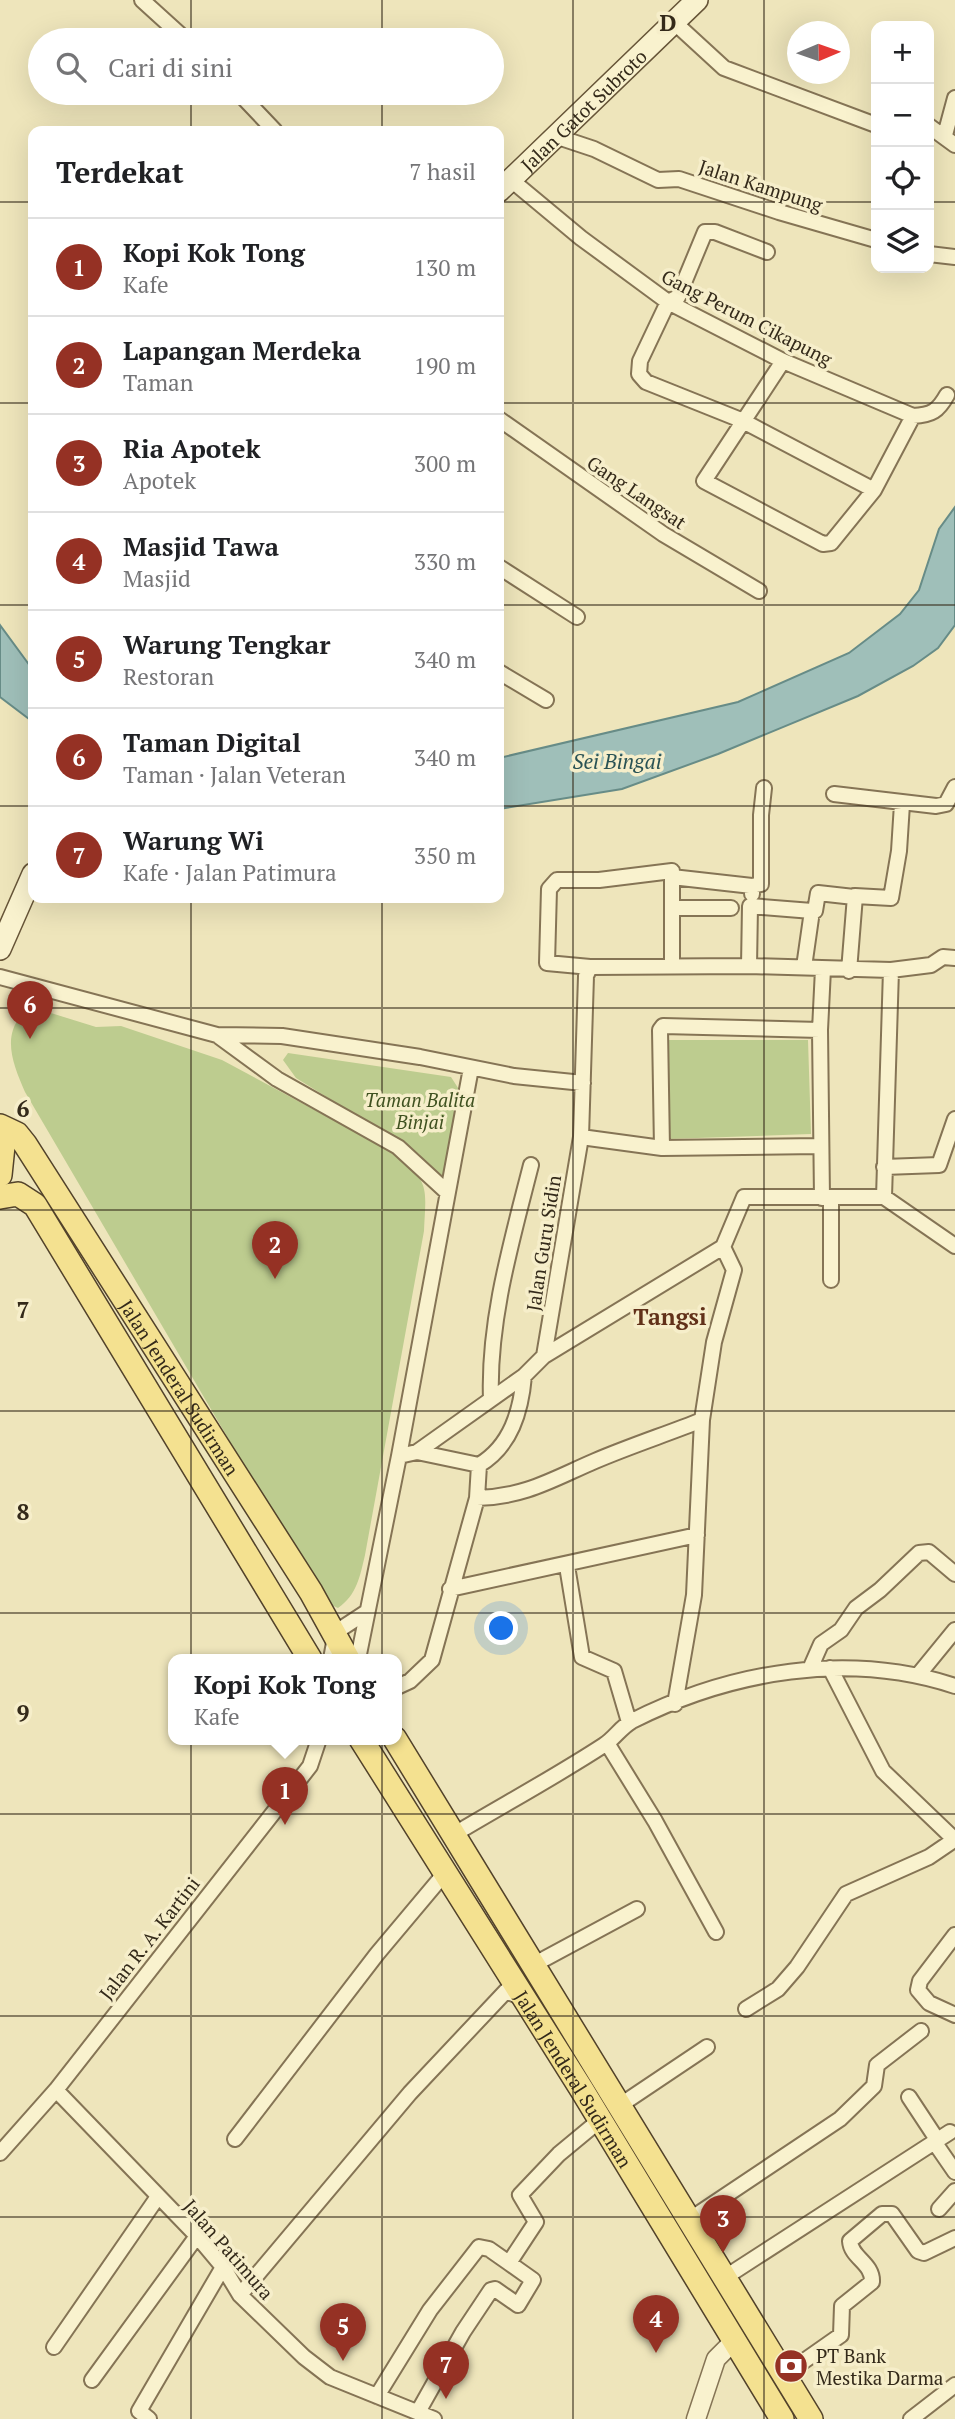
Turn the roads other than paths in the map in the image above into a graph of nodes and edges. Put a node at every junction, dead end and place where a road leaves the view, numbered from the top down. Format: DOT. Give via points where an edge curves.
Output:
graph roads {
  1 [pos="142,0"];
  2 [pos="697,0"];
  3 [pos="675,23"];
  4 [pos="173,28"];
  5 [pos="955,98"];
  6 [pos="250,105"];
  7 [pos="871,123"];
  8 [pos="270,126"];
  9 [pos="934,129"];
  10 [pos="558,137"];
  11 [pos="950,140"];
  12 [pos="504,185"];
  13 [pos="871,239"];
  14 [pos="766,252"];
  15 [pos="934,255"];
  16 [pos="955,257"];
  17 [pos="668,302"];
  18 [pos="783,361"];
  19 [pos="947,395"];
  20 [pos="913,416"];
  21 [pos="741,420"];
  22 [pos="504,423"];
  23 [pos="874,490"];
  24 [pos="504,570"];
  25 [pos="759,591"];
  26 [pos="577,617"];
  27 [pos="504,675"];
  28 [pos="546,700"];
  29 [pos="955,787"];
  30 [pos="764,788"];
  31 [pos="834,794"];
  32 [pos="902,804"];
  33 [pos="672,877"];
  34 [pos="28,885"];
  35 [pos="752,886"];
  36 [pos="854,897"];
  37 [pos="752,906"];
  38 [pos="672,908"];
  39 [pos="731,908"];
  40 [pos="812,911"];
  41 [pos="0,949"];
  42 [pos="955,958"];
  43 [pos="672,966"];
  44 [pos="749,966"];
  45 [pos="590,967"];
  46 [pos="804,967"];
  47 [pos="823,969"];
  48 [pos="891,970"];
  49 [pos="849,971"];
  50 [pos="0,977"];
  51 [pos="820,1030"];
  52 [pos="217,1035"];
  53 [pos="471,1068"];
  54 [pos="583,1083"];
  55 [pos="955,1119"];
  56 [pos="0,1128"];
  57 [pos="580,1137"];
  58 [pos="820,1146"];
  59 [pos="662,1148"];
  60 [pos="531,1165"];
  61 [pos="884,1167"];
  62 [pos="0,1175"];
  63 [pos="447,1192"];
  64 [pos="884,1197"];
  65 [pos="0,1198"];
  66 [pos="826,1198"];
  67 [pos="955,1246"];
  68 [pos="723,1247"];
  69 [pos="831,1280"];
  70 [pos="544,1356"];
  71 [pos="524,1376"];
  72 [pos="491,1399"];
  73 [pos="702,1420"];
  74 [pos="417,1452"];
  75 [pos="400,1457"];
  76 [pos="479,1465"];
  77 [pos="477,1498"];
  78 [pos="253,1500"];
  79 [pos="222,1516"];
  80 [pos="697,1535"];
  81 [pos="567,1566"];
  82 [pos="955,1573"];
  83 [pos="450,1589"];
  84 [pos="365,1613"];
  85 [pos="955,1630"];
  86 [pos="336,1632"];
  87 [pos="307,1654"];
  88 [pos="332,1654"];
  89 [pos="346,1654"];
  90 [pos="359,1654"];
  91 [pos="830,1668"];
  92 [pos="810,1669"];
  93 [pos="919,1674"];
  94 [pos="402,1684"];
  95 [pos="955,1686"];
  96 [pos="675,1704"];
  97 [pos="629,1722"];
  98 [pos="607,1743"];
  99 [pos="318,1745"];
  100 [pos="365,1745"];
  101 [pos="399,1745"];
  102 [pos="453,1835"];
  103 [pos="955,1840"];
  104 [pos="445,1873"];
  105 [pos="637,1909"];
  106 [pos="716,1932"];
  107 [pos="955,1935"];
  108 [pos="533,1965"];
  109 [pos="524,1998"];
  110 [pos="746,2009"];
  111 [pos="955,2015"];
  112 [pos="921,2031"];
  113 [pos="708,2047"];
  114 [pos="600,2075"];
  115 [pos="55,2090"];
  116 [pos="582,2090"];
  117 [pos="909,2097"];
  118 [pos="619,2106"];
  119 [pos="600,2120"];
  120 [pos="235,2139"];
  121 [pos="941,2139"];
  122 [pos="0,2153"];
  123 [pos="955,2172"];
  124 [pos="955,2191"];
  125 [pos="157,2198"];
  126 [pos="939,2209"];
  127 [pos="689,2220"];
  128 [pos="197,2236"];
  129 [pos="955,2238"];
  130 [pos="509,2263"];
  131 [pos="223,2267"];
  132 [pos="724,2278"];
  133 [pos="240,2295"];
  134 [pos="54,2347"];
  135 [pos="741,2348"];
  136 [pos="784,2375"];
  137 [pos="92,2380"];
  138 [pos="955,2385"];
  139 [pos="377,2396"];
  140 [pos="805,2409"];
  141 [pos="418,2412"];
  142 [pos="780,2416"];
  143 [pos="149,2419"];
  144 [pos="434,2419"];
  145 [pos="696,2419"];
  146 [pos="911,2419"];
  1 -- 4 [label="street"];
  2 -- 3 [label="main road, Jalan Gatot Subroto"];
  3 -- 7 [label="street" via="724,68"];
  3 -- 10 [label="main road, Jalan Gatot Subroto"];
  5 -- 11 [label="street"];
  6 -- 8 [label="street"];
  9 -- 11 [label="street"];
  10 -- 12 [label="main road, Jalan Gatot Subroto"];
  10 -- 13 [label="street, Jalan Kampung" via="658,180 679,179"];
  12 -- 17 [label="street, Gang Perum Cikapung"];
  14 -- 17 [label="street" via="705,232 678,297"];
  15 -- 16 [label="street"];
  17 -- 18 [label="street, Gang Perum Cikapung"];
  17 -- 21 [label="street" via="639,361 642,378"];
  18 -- 20 [label="street, Gang Perum Cikapung"];
  18 -- 21 [label="street"];
  19 -- 20 [label="street" via="939,410"];
  20 -- 23 [label="street"];
  21 -- 23 [label="street"];
  21 -- 23 [label="street" via="704,481 807,536 831,543"];
  22 -- 25 [label="street, Gang Langsat" via="663,534"];
  24 -- 26 [label="street"];
  27 -- 28 [label="street"];
  29 -- 32 [label="street" via="946,804"];
  30 -- 35 [label="street" via="761,884"];
  31 -- 32 [label="street"];
  32 -- 36 [label="street" via="891,898"];
  33 -- 35 [label="street"];
  33 -- 38 [label="street"];
  33 -- 45 [label="street" via="672,871 557,880 549,889 547,963"];
  34 -- 41 [label="main road"];
  35 -- 37 [label="street"];
  36 -- 40 [label="street" via="818,893 816,911"];
  36 -- 49 [label="street"];
  37 -- 40 [label="street"];
  37 -- 44 [label="street"];
  38 -- 39 [label="street"];
  38 -- 43 [label="street"];
  40 -- 46 [label="street"];
  42 -- 48 [label="street"];
  43 -- 44 [label="street"];
  43 -- 45 [label="street"];
  44 -- 46 [label="street"];
  45 -- 54 [label="street, Jalan Guru Sidin" via="586,975"];
  46 -- 47 [label="street"];
  47 -- 49 [label="street"];
  47 -- 51 [label="street"];
  48 -- 49 [label="street"];
  48 -- 61 [label="street"];
  50 -- 52 [label="street"];
  51 -- 58 [label="street"];
  51 -- 59 [label="street" via="663,1026"];
  52 -- 53 [label="street" via="282,1035"];
  52 -- 63 [label="street" via="277,1079 398,1147"];
  53 -- 54 [label="street"];
  53 -- 63 [label="street"];
  54 -- 57 [label="street, Jalan Guru Sidin"];
  55 -- 61 [label="street" via="939,1165"];
  56 -- 62 [label="main road"];
  56 -- 78 [label="main road, Jalan Jenderal Sudirman" via="17,1134 26,1144"];
  57 -- 59 [label="street"];
  57 -- 70 [label="street, Jalan Guru Sidin"];
  58 -- 59 [label="street"];
  58 -- 66 [label="street"];
  60 -- 72 [label="street" via="511,1244 490,1368"];
  61 -- 64 [label="street"];
  63 -- 75 [label="street"];
  64 -- 66 [label="street"];
  64 -- 67 [label="street"];
  65 -- 79 [label="main road, Jalan Jenderal Sudirman" via="18,1194 35,1205"];
  66 -- 68 [label="street" via="744,1197"];
  66 -- 69 [label="street"];
  68 -- 70 [label="street"];
  68 -- 73 [label="street" via="734,1270 714,1342"];
  70 -- 71 [label="street"];
  71 -- 72 [label="street"];
  71 -- 76 [label="street" via="522,1401 510,1433 496,1455"];
  72 -- 74 [label="street"];
  73 -- 77 [label="street" via="544,1486"];
  73 -- 80 [label="street"];
  74 -- 75 [label="street"];
  74 -- 76 [label="street"];
  75 -- 84 [label="street"];
  76 -- 77 [label="street"];
  77 -- 83 [label="street"];
  78 -- 79 [label="main road"];
  78 -- 86 [label="main road, Jalan Jenderal Sudirman"];
  79 -- 87 [label="main road, Jalan Jenderal Sudirman"];
  80 -- 81 [label="street"];
  80 -- 96 [label="street" via="694,1595"];
  81 -- 83 [label="street"];
  81 -- 97 [label="street" via="582,1657 614,1671"];
  82 -- 92 [label="street" via="929,1552 919,1553 821,1644"];
  83 -- 94 [label="street" via="432,1660"];
  84 -- 86 [label="street"];
  84 -- 90 [label="street"];
  85 -- 93 [label="street"];
  86 -- 88 [label="street"];
  86 -- 89 [label="main road, Jalan Jenderal Sudirman"];
  91 -- 92 [label="street"];
  91 -- 93 [label="street"];
  91 -- 103 [label="street" via="883,1771"];
  92 -- 96 [label="street" via="724,1685"];
  93 -- 95 [label="street"];
  96 -- 97 [label="street"];
  97 -- 98 [label="street"];
  98 -- 102 [label="street"];
  98 -- 106 [label="street"];
  99 -- 115 [label="street, Jalan R. A. Kartini" via="310,1766"];
  100 -- 104 [label="main road, Jalan Jenderal Sudirman"];
  101 -- 102 [label="main road, Jalan Jenderal Sudirman"];
  102 -- 108 [label="main road, Jalan Jenderal Sudirman"];
  103 -- 110 [label="street" via="929,1857 846,1894 778,1989"];
  104 -- 109 [label="main road, Jalan Jenderal Sudirman"];
  104 -- 120 [label="street" via="376,1954"];
  105 -- 108 [label="street"];
  107 -- 111 [label="street" via="918,1990 929,2003"];
  108 -- 114 [label="main road, Jalan Jenderal Sudirman"];
  109 -- 116 [label="main road, Jalan Jenderal Sudirman"];
  109 -- 133 [label="street" via="506,1991 410,2093"];
  112 -- 127 [label="street" via="877,2065 874,2086 840,2119"];
  113 -- 118 [label="street"];
  114 -- 116 [label="main road"];
  114 -- 118 [label="main road, Jalan Jenderal Sudirman"];
  115 -- 122 [label="street, Jalan R. A. Kartini"];
  115 -- 125 [label="street, Jalan Patimura"];
  116 -- 119 [label="main road, Jalan Jenderal Sudirman"];
  117 -- 121 [label="street"];
  118 -- 127 [label="main road, Jalan Jenderal Sudirman"];
  119 -- 130 [label="street" via="520,2195 537,2222"];
  119 -- 135 [label="main road, Jalan Jenderal Sudirman"];
  121 -- 123 [label="street"];
  121 -- 132 [label="street"];
  124 -- 126 [label="street"];
  125 -- 128 [label="street, Jalan Patimura"];
  125 -- 134 [label="street"];
  127 -- 132 [label="main road, Jalan Jenderal Sudirman"];
  128 -- 131 [label="street, Jalan Patimura"];
  128 -- 137 [label="street"];
  129 -- 136 [label="street" via="924,2253 892,2214 882,2214 850,2241 850,2248 871,2270 872,2282 842,2306 841,2335"];
  130 -- 139 [label="street" via="489,2249 479,2248 430,2310"];
  130 -- 141 [label="street" via="533,2280 525,2294 518,2305 491,2290"];
  131 -- 133 [label="street, Jalan Patimura"];
  131 -- 143 [label="street" via="139,2411"];
  132 -- 136 [label="main road, Jalan Jenderal Sudirman"];
  133 -- 139 [label="street, Jalan Patimura" via="330,2377"];
  135 -- 142 [label="main road, Jalan Jenderal Sudirman"];
  135 -- 145 [label="street" via="729,2346 716,2359"];
  136 -- 140 [label="main road, Jalan Jenderal Sudirman"];
  138 -- 146 [label="street"];
  139 -- 141 [label="street, Jalan Patimura"];
  140 -- 142 [label="main road"];
  141 -- 144 [label="street, Jalan Patimura"];
}
